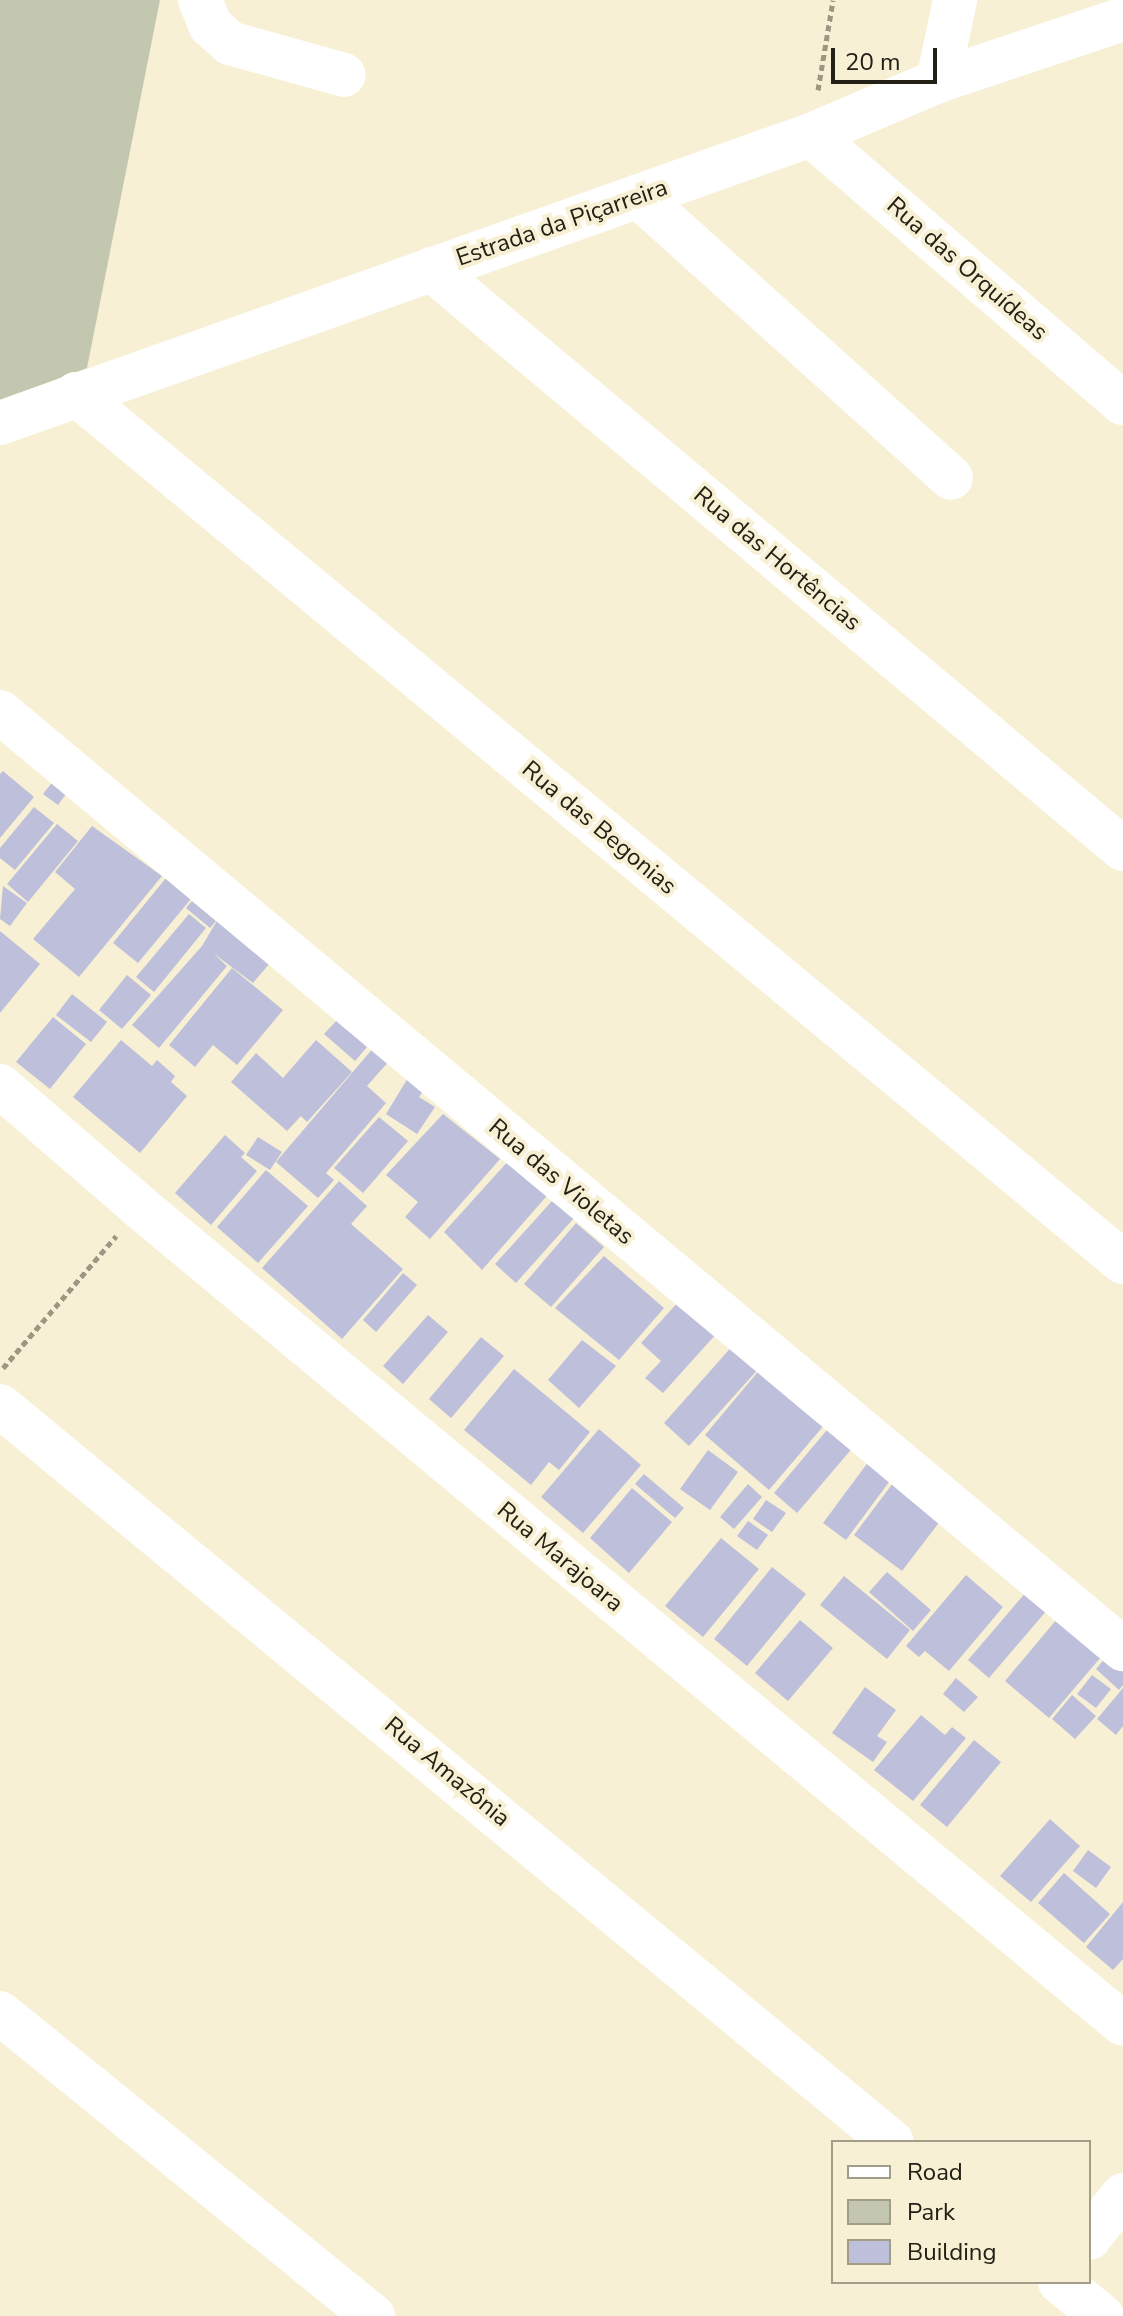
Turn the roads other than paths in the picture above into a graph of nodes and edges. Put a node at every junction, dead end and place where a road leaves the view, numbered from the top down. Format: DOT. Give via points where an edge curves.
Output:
graph roads {
  1 [pos="200,0"];
  2 [pos="955,0"];
  3 [pos="1123,19"];
  4 [pos="344,75"];
  5 [pos="938,81"];
  6 [pos="811,135"];
  7 [pos="638,196"];
  8 [pos="431,269"];
  9 [pos="76,394"];
  10 [pos="1123,403"];
  11 [pos="0,423"];
  12 [pos="951,478"];
  13 [pos="0,712"];
  14 [pos="1123,849"];
  15 [pos="0,1086"];
  16 [pos="1123,1262"];
  17 [pos="0,1406"];
  18 [pos="1123,1649"];
  19 [pos="0,2013"];
  20 [pos="1123,2024"];
  21 [pos="890,2140"];
  22 [pos="1123,2195"];
  23 [pos="1091,2235"];
  24 [pos="1062,2284"];
  25 [pos="373,2316"];
  26 [pos="1102,2316"];
  1 -- 4 [label="street" via="210,25 230,43"];
  2 -- 5 [label="street"];
  3 -- 5 [label="street, Estrada da Piçarreira"];
  5 -- 6 [label="street, Estrada da Piçarreira"];
  6 -- 7 [label="street, Estrada da Piçarreira"];
  6 -- 10 [label="street, Rua das Orquídeas"];
  7 -- 8 [label="street, Estrada da Piçarreira"];
  7 -- 12 [label="street"];
  8 -- 9 [label="street, Estrada da Piçarreira"];
  8 -- 14 [label="street, Rua das Hortências"];
  9 -- 11 [label="street, Estrada da Piçarreira"];
  9 -- 16 [label="street, Rua das Begonias"];
  13 -- 18 [label="street, Rua das Violetas"];
  15 -- 20 [label="street, Rua Marajoara"];
  17 -- 21 [label="street, Rua Amazônia"];
  19 -- 25 [label="street"];
  22 -- 23 [label="street"];
  24 -- 26 [label="street"];
}
